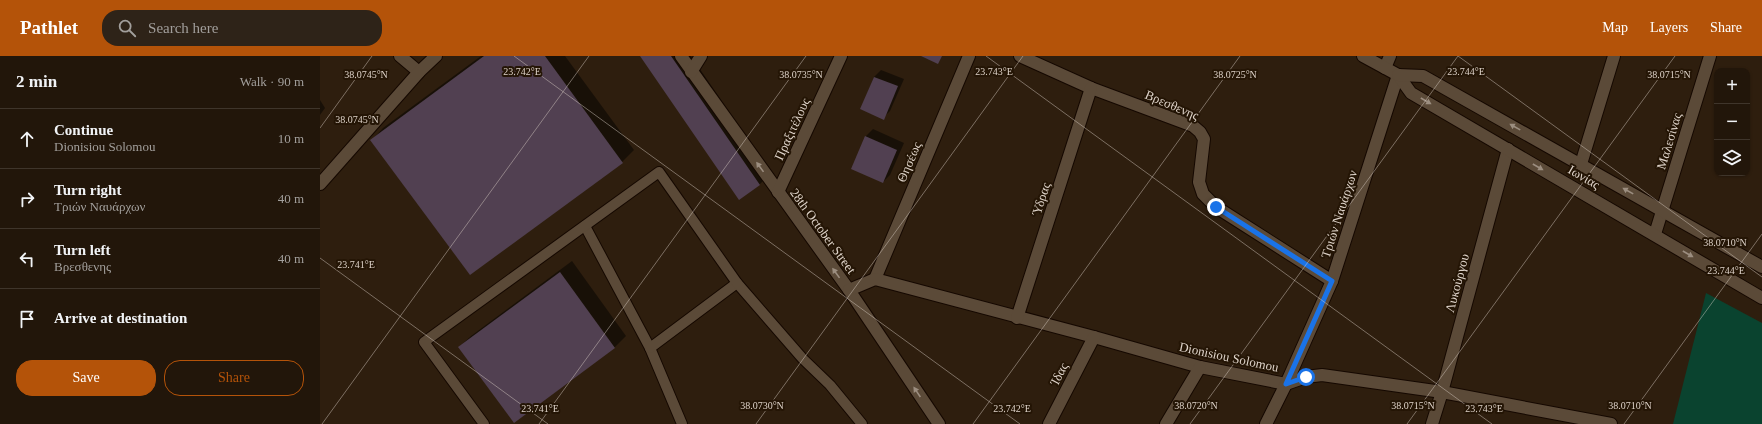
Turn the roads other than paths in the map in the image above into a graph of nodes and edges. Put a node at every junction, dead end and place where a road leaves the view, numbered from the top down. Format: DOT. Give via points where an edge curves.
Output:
graph roads {
  1 [pos="400,56"];
  2 [pos="436,56"];
  3 [pos="681,56"];
  4 [pos="701,56"];
  5 [pos="841,56"];
  6 [pos="968,56"];
  7 [pos="1020,56"];
  8 [pos="1363,56"];
  9 [pos="1390,56"];
  10 [pos="1614,56"];
  11 [pos="1710,56"];
  12 [pos="1385,68"];
  13 [pos="419,72"];
  14 [pos="691,72"];
  15 [pos="1398,75"];
  16 [pos="1091,88"];
  17 [pos="1508,149"];
  18 [pos="1581,164"];
  19 [pos="320,184"];
  20 [pos="778,192"];
  21 [pos="1662,210"];
  22 [pos="585,226"];
  23 [pos="1655,234"];
  24 [pos="1762,267"];
  25 [pos="875,279"];
  26 [pos="1332,281"];
  27 [pos="737,283"];
  28 [pos="849,290"];
  29 [pos="1762,298"];
  30 [pos="1017,318"];
  31 [pos="1094,337"];
  32 [pos="650,348"];
  33 [pos="1200,367"];
  34 [pos="1286,384"];
  35 [pos="1442,392"];
  36 [pos="484,424"];
  37 [pos="682,424"];
  38 [pos="862,424"];
  39 [pos="939,424"];
  40 [pos="1049,424"];
  41 [pos="1166,424"];
  42 [pos="1266,424"];
  43 [pos="1432,424"];
  44 [pos="1611,424"];
  1 -- 13 [label="street"];
  2 -- 13 [label="street"];
  3 -- 14 [label="street, 28th October Street"];
  4 -- 14 [label="street"];
  5 -- 20 [label="street, Πραξιτέλους"];
  6 -- 25 [label="street, Θησέως"];
  7 -- 16 [label="street, Βρεσθενης"];
  8 -- 12 [label="street, Ιωνίας"];
  9 -- 12 [label="street"];
  10 -- 18 [label="street"];
  11 -- 21 [label="street, Μαλεσίνας"];
  12 -- 15 [label="street, Ιωνίας"];
  13 -- 19 [label="street"];
  20 -- 14 [label="street, 28th October Street, one-way"];
  15 -- 17 [label="street, Ιωνίας, one-way" via="1412,93"];
  18 -- 15 [label="street, Ιωνίας, one-way" via="1423,76"];
  15 -- 26 [label="street, Τριών Ναυάρχων"];
  16 -- 26 [label="street, Βρεσθενης" via="1193,126 1204,139 1199,182 1203,194 1216,207"];
  16 -- 30 [label="street, Ύδρας"];
  17 -- 23 [label="street, Ιωνίας, one-way"];
  17 -- 35 [label="street, Λυκούργου"];
  21 -- 18 [label="street, Ιωνίας, one-way"];
  28 -- 20 [label="street, 28th October Street, one-way"];
  21 -- 23 [label="street, Μαλεσίνας"];
  21 -- 24 [label="street, Ιωνίας"];
  22 -- 27 [label="lane" via="659,172"];
  22 -- 32 [label="lane"];
  22 -- 36 [label="lane" via="424,342"];
  23 -- 29 [label="street, Ιωνίας, one-way"];
  25 -- 28 [label="street"];
  25 -- 30 [label="street, Dionisiou Solomou"];
  26 -- 34 [label="street, Τριών Ναυάρχων"];
  27 -- 32 [label="lane"];
  27 -- 38 [label="lane" via="803,359 830,384"];
  39 -- 28 [label="street, 28th October Street, one-way"];
  30 -- 31 [label="street, Dionisiou Solomou"];
  31 -- 33 [label="street, Dionisiou Solomou"];
  31 -- 40 [label="street, Ίδας"];
  32 -- 37 [label="lane"];
  33 -- 34 [label="street, Dionisiou Solomou"];
  33 -- 41 [label="street"];
  34 -- 35 [label="street, Dionisiou Solomou" via="1322,375"];
  34 -- 42 [label="street, Τριών Ναυάρχων"];
  35 -- 43 [label="street, Λυκούργου"];
  35 -- 44 [label="street, Dionisiou Solomou"];
}
